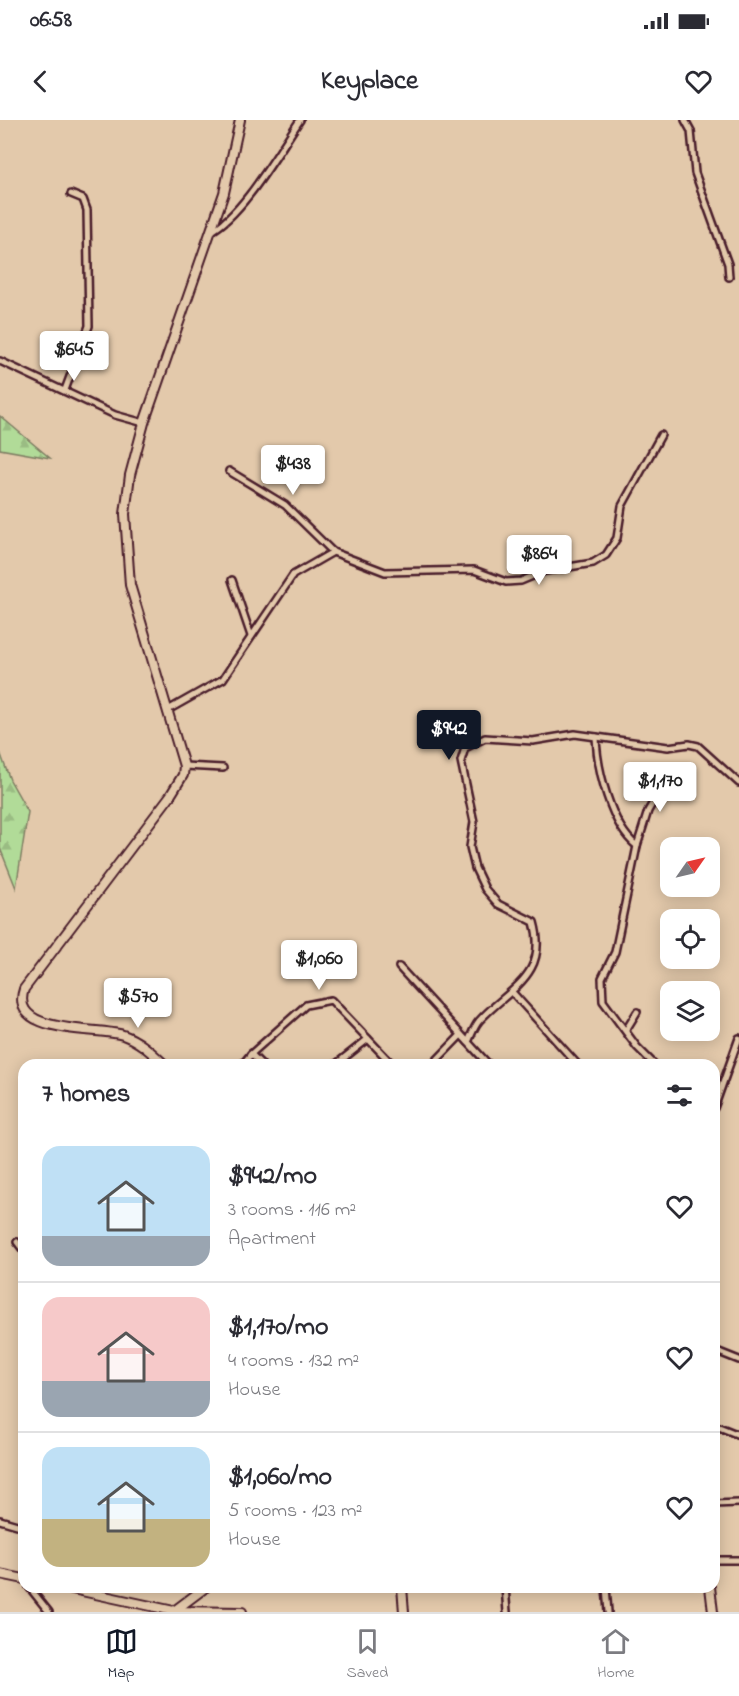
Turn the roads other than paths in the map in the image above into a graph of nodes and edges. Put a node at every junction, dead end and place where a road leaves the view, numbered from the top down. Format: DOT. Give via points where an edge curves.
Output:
graph roads {
  1 [pos="240,120"];
  2 [pos="300,120"];
  3 [pos="685,120"];
  4 [pos="71,194"];
  5 [pos="209,233"];
  6 [pos="729,277"];
  7 [pos="0,361"];
  8 [pos="65,390"];
  9 [pos="144,423"];
  10 [pos="661,435"];
  11 [pos="229,471"];
  12 [pos="333,552"];
  13 [pos="232,580"];
  14 [pos="252,636"];
  15 [pos="168,710"];
  16 [pos="596,737"];
  17 [pos="184,766"];
  18 [pos="223,768"];
  19 [pos="679,775"];
  20 [pos="739,783"];
  21 [pos="636,846"];
  22 [pos="399,967"];
  23 [pos="512,993"];
  24 [pos="637,1012"];
  25 [pos="626,1030"];
  26 [pos="460,1036"];
  27 [pos="739,1038"];
  28 [pos="368,1039"];
  29 [pos="468,1042"];
  30 [pos="251,1054"];
  31 [pos="158,1059"];
  32 [pos="247,1059"];
  33 [pos="256,1059"];
  34 [pos="343,1059"];
  35 [pos="387,1059"];
  36 [pos="438,1059"];
  37 [pos="484,1059"];
  38 [pos="572,1059"];
  39 [pos="650,1059"];
  40 [pos="720,1091"];
  41 [pos="16,1242"];
  42 [pos="18,1244"];
  43 [pos="720,1352"];
  44 [pos="739,1360"];
  45 [pos="720,1427"];
  46 [pos="739,1435"];
  47 [pos="739,1503"];
  48 [pos="720,1504"];
  49 [pos="0,1520"];
  50 [pos="18,1525"];
  51 [pos="720,1560"];
  52 [pos="739,1560"];
  53 [pos="0,1574"];
  54 [pos="18,1578"];
  55 [pos="34,1593"];
  56 [pos="91,1593"];
  57 [pos="198,1593"];
  58 [pos="402,1593"];
  59 [pos="505,1593"];
  60 [pos="606,1593"];
  61 [pos="711,1593"];
  62 [pos="174,1611"];
  63 [pos="48,1612"];
  64 [pos="242,1612"];
  65 [pos="404,1612"];
  66 [pos="507,1612"];
  67 [pos="608,1612"];
  68 [pos="713,1612"];
  1 -- 5 [label="street" via="224,193"];
  2 -- 5 [label="street" via="236,212"];
  3 -- 6 [label="street" via="691,131 695,173 728,264"];
  4 -- 8 [label="street" via="83,199 87,210 89,326"];
  5 -- 9 [label="street"];
  7 -- 8 [label="street"];
  8 -- 9 [label="street" via="115,415"];
  9 -- 15 [label="street" via="130,475 125,514 126,555 130,585"];
  10 -- 12 [label="street" via="622,507 614,547 593,563 506,582 474,570 385,572"];
  11 -- 12 [label="street" via="285,505"];
  12 -- 14 [label="street" via="293,575"];
  13 -- 14 [label="street"];
  14 -- 15 [label="street" via="223,679"];
  15 -- 17 [label="street"];
  16 -- 20 [label="street" via="668,747 698,746"];
  16 -- 21 [label="street" via="602,783 627,839"];
  16 -- 23 [label="street" via="575,734 533,741 485,738 465,748 461,761 474,822 470,847 475,868 485,890 498,904 534,922 539,939 531,972"];
  17 -- 18 [label="street"];
  17 -- 31 [label="street" via="170,796 21,998 22,1008 30,1017 50,1024 122,1035"];
  19 -- 21 [label="street" via="662,787 648,811"];
  21 -- 25 [label="street" via="615,952 602,978 603,1001"];
  22 -- 26 [label="street"];
  23 -- 29 [label="street" via="477,1023"];
  23 -- 38 [label="street"];
  24 -- 25 [label="street"];
  25 -- 39 [label="street"];
  26 -- 29 [label="street"];
  26 -- 36 [label="street"];
  27 -- 40 [label="street"];
  28 -- 30 [label="street" via="331,1000 306,1005"];
  28 -- 34 [label="street"];
  28 -- 35 [label="street"];
  29 -- 37 [label="street"];
  30 -- 32 [label="street"];
  30 -- 33 [label="street"];
  41 -- 42 [label="street"];
  43 -- 44 [label="street"];
  45 -- 46 [label="street"];
  47 -- 48 [label="street"];
  49 -- 50 [label="street"];
  51 -- 52 [label="street"];
  53 -- 54 [label="street"];
  55 -- 63 [label="street"];
  56 -- 62 [label="street"];
  57 -- 62 [label="street"];
  58 -- 65 [label="street"];
  59 -- 66 [label="street"];
  60 -- 67 [label="street"];
  61 -- 68 [label="street"];
  62 -- 64 [label="street"];
}
